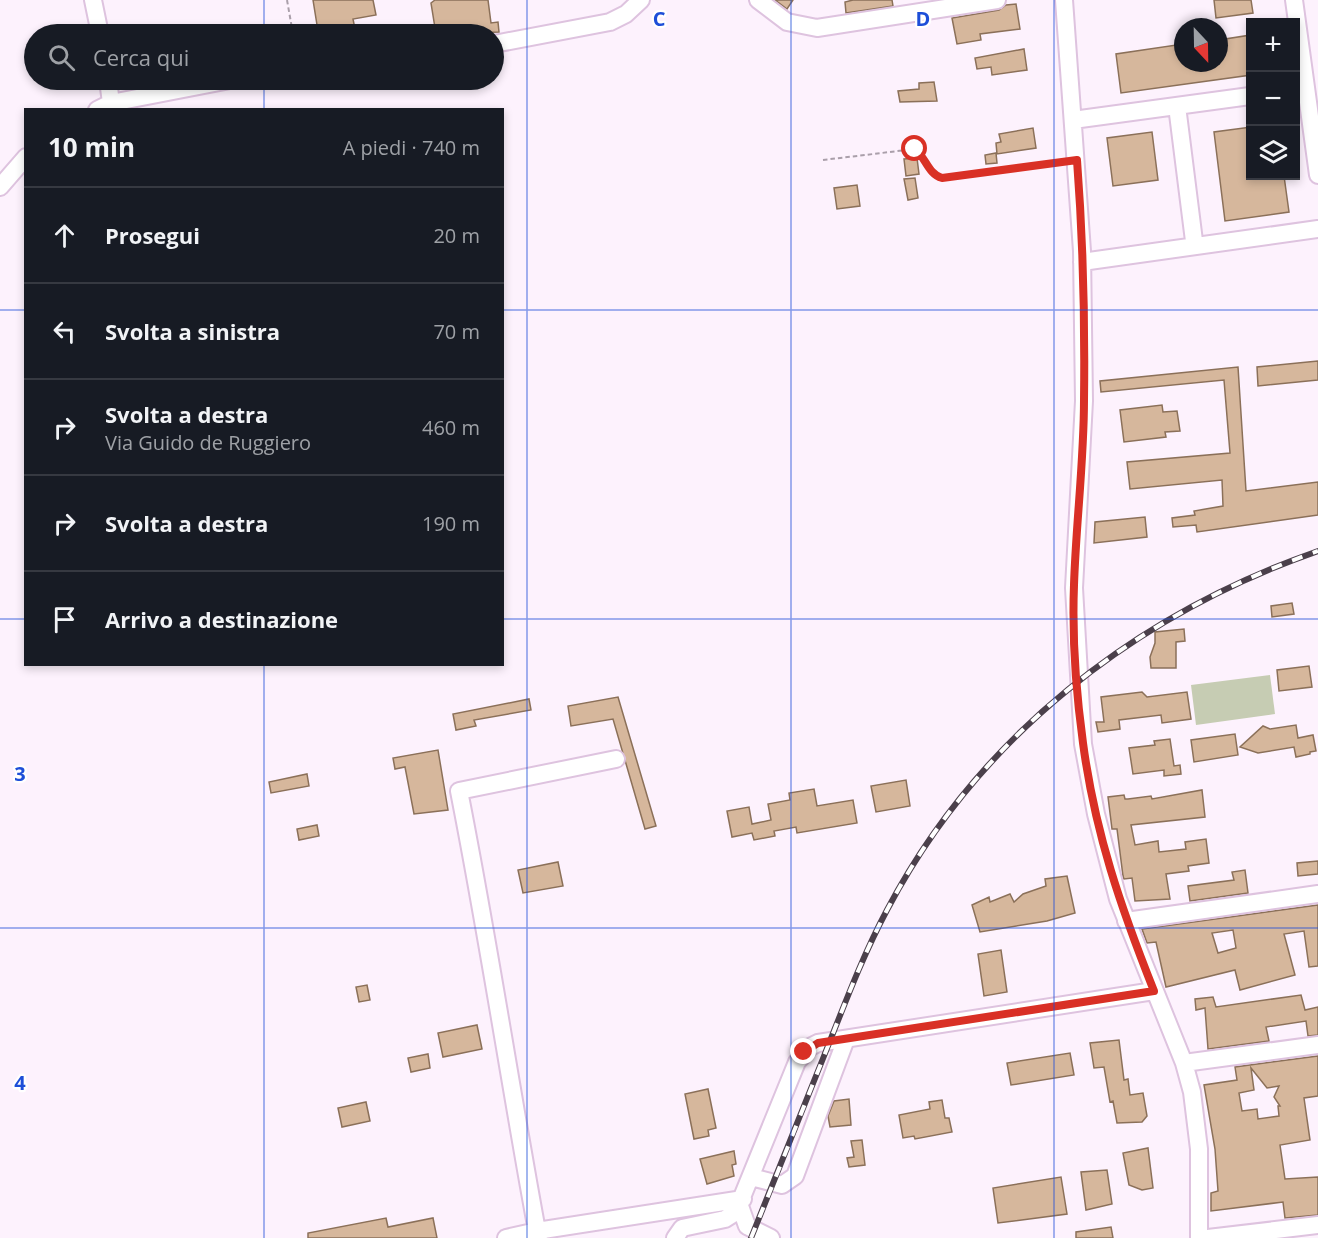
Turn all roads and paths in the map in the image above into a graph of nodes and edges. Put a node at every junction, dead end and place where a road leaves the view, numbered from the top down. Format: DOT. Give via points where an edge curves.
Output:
graph roads {
  1 [pos="93,0"];
  2 [pos="287,0"];
  3 [pos="641,0"];
  4 [pos="758,0"];
  5 [pos="997,0"];
  6 [pos="1064,0"];
  7 [pos="1294,0"];
  8 [pos="98,24"];
  9 [pos="291,24"];
  10 [pos="504,42"];
  11 [pos="1307,88"];
  12 [pos="106,90"];
  13 [pos="182,90"];
  14 [pos="1246,97"];
  15 [pos="104,106"];
  16 [pos="1177,106"];
  17 [pos="1073,120"];
  18 [pos="24,159"];
  19 [pos="823,160"];
  20 [pos="1077,160"];
  21 [pos="1318,175"];
  22 [pos="0,187"];
  23 [pos="1318,229"];
  24 [pos="1194,241"];
  25 [pos="1082,262"];
  26 [pos="616,759"];
  27 [pos="1318,894"];
  28 [pos="1125,921"];
  29 [pos="1154,991"];
  30 [pos="846,1039"];
  31 [pos="1318,1045"];
  32 [pos="1184,1063"];
  33 [pos="751,1177"];
  34 [pos="741,1202"];
  35 [pos="725,1219"];
  36 [pos="1318,1225"];
  37 [pos="751,1229"];
  38 [pos="538,1234"];
  39 [pos="506,1238"];
  40 [pos="675,1238"];
  41 [pos="771,1238"];
  42 [pos="1199,1238"];
  43 [pos="1208,1238"];
  1 -- 8 [label="street"];
  2 -- 9 [label="path"];
  3 -- 10 [label="street" via="610,22"];
  4 -- 5 [label="street" via="787,22 817,28"];
  6 -- 17 [label="street"];
  7 -- 11 [label="street"];
  11 -- 21 [label="street"];
  12 -- 15 [label="street"];
  13 -- 15 [label="street"];
  14 -- 16 [label="street"];
  16 -- 17 [label="street"];
  16 -- 24 [label="street"];
  17 -- 20 [label="street"];
  18 -- 22 [label="street"];
  19 -- 20 [label="path" via="915,149 923,155 932,173 942,178"];
  20 -- 25 [label="street"];
  23 -- 25 [label="street"];
  25 -- 28 [label="street" via="1084,401 1074,588 1078,694 1096,814"];
  26 -- 38 [label="street" via="459,791"];
  27 -- 28 [label="street"];
  28 -- 29 [label="street"];
  29 -- 30 [label="street"];
  29 -- 32 [label="street"];
  30 -- 33 [label="street" via="818,1043 797,1062"];
  30 -- 33 [label="street" via="795,1176 782,1185"];
  31 -- 32 [label="street"];
  32 -- 42 [label="street" via="1197,1118"];
  33 -- 34 [label="street"];
  34 -- 35 [label="street"];
  34 -- 37 [label="street" via="744,1222"];
  34 -- 38 [label="street"];
  35 -- 37 [label="street"];
  35 -- 40 [label="street" via="682,1228"];
  36 -- 43 [label="street"];
  37 -- 41 [label="street"];
  38 -- 39 [label="street"];
}
